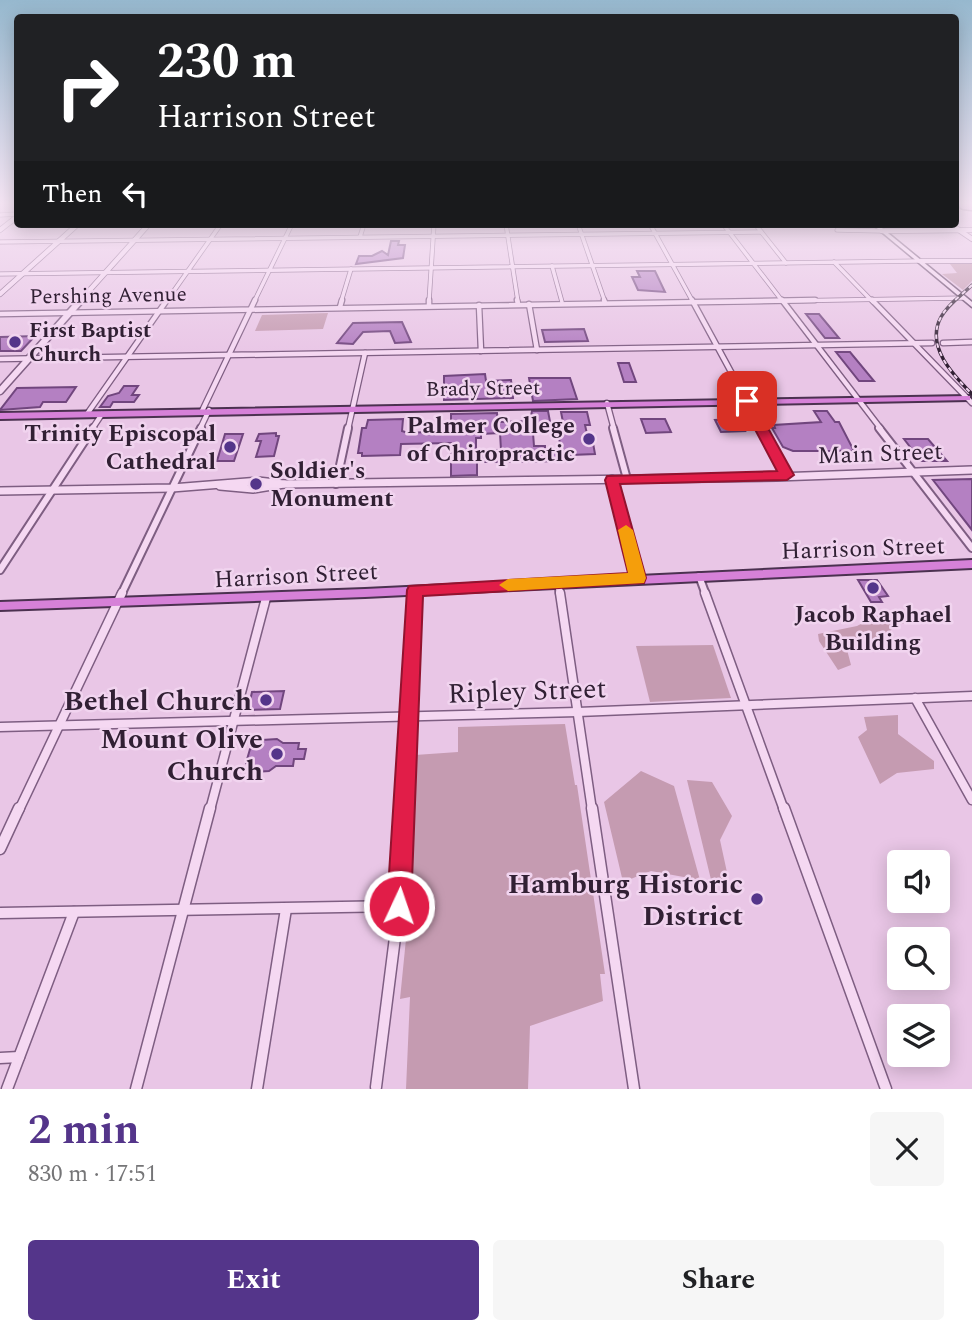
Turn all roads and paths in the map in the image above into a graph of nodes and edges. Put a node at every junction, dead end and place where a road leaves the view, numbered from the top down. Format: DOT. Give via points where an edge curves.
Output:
graph roads {
  1 [pos="43,255"];
  2 [pos="122,255"];
  3 [pos="199,255"];
  4 [pos="276,255"];
  5 [pos="432,255"];
  6 [pos="510,255"];
  7 [pos="588,255"];
  8 [pos="667,255"];
  9 [pos="747,255"];
  10 [pos="779,255"];
  11 [pos="912,255"];
  12 [pos="920,261"];
  13 [pos="972,261"];
  14 [pos="834,262"];
  15 [pos="754,263"];
  16 [pos="786,263"];
  17 [pos="672,264"];
  18 [pos="552,266"];
  19 [pos="592,266"];
  20 [pos="512,267"];
  21 [pos="432,268"];
  22 [pos="351,269"];
  23 [pos="268,270"];
  24 [pos="188,271"];
  25 [pos="105,273"];
  26 [pos="0,274"];
  27 [pos="22,274"];
  28 [pos="0,294"];
  29 [pos="964,298"];
  30 [pos="972,298"];
  31 [pos="870,299"];
  32 [pos="782,300"];
  33 [pos="692,302"];
  34 [pos="562,303"];
  35 [pos="605,303"];
  36 [pos="518,304"];
  37 [pos="529,304"];
  38 [pos="479,305"];
  39 [pos="972,305"];
  40 [pos="429,306"];
  41 [pos="340,307"];
  42 [pos="250,309"];
  43 [pos="161,310"];
  44 [pos="71,312"];
  45 [pos="0,314"];
  46 [pos="972,342"];
  47 [pos="914,343"];
  48 [pos="932,343"];
  49 [pos="943,343"];
  50 [pos="817,345"];
  51 [pos="717,347"];
  52 [pos="537,350"];
  53 [pos="481,351"];
  54 [pos="365,353"];
  55 [pos="229,354"];
  56 [pos="128,356"];
  57 [pos="29,358"];
  58 [pos="0,359"];
  59 [pos="0,391"];
  60 [pos="859,400"];
  61 [pos="970,400"];
  62 [pos="747,401"];
  63 [pos="607,403"];
  64 [pos="353,408"];
  65 [pos="205,411"];
  66 [pos="87,414"];
  67 [pos="102,414"];
  68 [pos="0,416"];
  69 [pos="972,470"];
  70 [pos="914,472"];
  71 [pos="787,475"];
  72 [pos="627,479"];
  73 [pos="612,480"];
  74 [pos="336,484"];
  75 [pos="172,488"];
  76 [pos="52,490"];
  77 [pos="0,491"];
  78 [pos="972,548"];
  79 [pos="972,564"];
  80 [pos="0,570"];
  81 [pos="699,576"];
  82 [pos="638,578"];
  83 [pos="558,582"];
  84 [pos="415,590"];
  85 [pos="266,598"];
  86 [pos="116,603"];
  87 [pos="0,606"];
  88 [pos="972,696"];
  89 [pos="915,698"];
  90 [pos="748,705"];
  91 [pos="578,712"];
  92 [pos="408,717"];
  93 [pos="234,721"];
  94 [pos="58,725"];
  95 [pos="0,727"];
  96 [pos="972,800"];
  97 [pos="0,849"];
  98 [pos="399,906"];
  99 [pos="286,909"];
  100 [pos="184,911"];
  101 [pos="74,912"];
  102 [pos="0,913"];
  103 [pos="19,1057"];
  104 [pos="0,1058"];
  105 [pos="376,1087"];
  106 [pos="7,1089"];
  107 [pos="136,1089"];
  108 [pos="257,1089"];
  109 [pos="634,1089"];
  110 [pos="886,1089"];
  1 -- 27 [label="street"];
  2 -- 25 [label="street"];
  3 -- 24 [label="street"];
  4 -- 23 [label="street"];
  5 -- 21 [label="street"];
  6 -- 20 [label="street"];
  7 -- 19 [label="street"];
  8 -- 17 [label="street"];
  9 -- 15 [label="street"];
  10 -- 16 [label="street"];
  11 -- 12 [label="main road"];
  12 -- 13 [label="street"];
  12 -- 14 [label="street"];
  12 -- 29 [label="main road"];
  14 -- 16 [label="street"];
  14 -- 31 [label="street"];
  15 -- 16 [label="street"];
  15 -- 17 [label="street"];
  15 -- 32 [label="street"];
  17 -- 19 [label="street"];
  17 -- 33 [label="street"];
  18 -- 19 [label="street"];
  18 -- 20 [label="street"];
  18 -- 34 [label="street"];
  19 -- 35 [label="street"];
  20 -- 21 [label="street"];
  20 -- 36 [label="street"];
  21 -- 22 [label="street"];
  21 -- 40 [label="street"];
  22 -- 23 [label="street"];
  22 -- 41 [label="street"];
  23 -- 24 [label="street"];
  23 -- 42 [label="street"];
  24 -- 25 [label="street"];
  24 -- 43 [label="street"];
  25 -- 27 [label="street"];
  25 -- 44 [label="street"];
  26 -- 27 [label="street"];
  27 -- 28 [label="street"];
  29 -- 30 [label="street, Pershing Avenue"];
  29 -- 31 [label="street, Pershing Avenue"];
  29 -- 39 [label="main road"];
  31 -- 32 [label="street, Pershing Avenue"];
  31 -- 47 [label="street"];
  32 -- 33 [label="street, Pershing Avenue"];
  32 -- 50 [label="street"];
  33 -- 35 [label="street, Pershing Avenue"];
  33 -- 51 [label="street"];
  34 -- 35 [label="street, Pershing Avenue"];
  34 -- 37 [label="street, Pershing Avenue"];
  36 -- 37 [label="street, Pershing Avenue"];
  36 -- 38 [label="street, Pershing Avenue"];
  37 -- 52 [label="street"];
  38 -- 40 [label="street, Pershing Avenue"];
  38 -- 53 [label="street"];
  40 -- 41 [label="street, Pershing Avenue"];
  41 -- 42 [label="street, Pershing Avenue"];
  42 -- 43 [label="street, Pershing Avenue"];
  42 -- 55 [label="street"];
  43 -- 44 [label="street, Pershing Avenue"];
  43 -- 56 [label="street"];
  44 -- 45 [label="street, Pershing Avenue"];
  44 -- 57 [label="street"];
  46 -- 49 [label="street"];
  47 -- 48 [label="street"];
  47 -- 50 [label="street"];
  47 -- 61 [label="street"];
  50 -- 51 [label="street"];
  50 -- 60 [label="street"];
  51 -- 52 [label="street"];
  51 -- 62 [label="street"];
  52 -- 53 [label="street"];
  53 -- 54 [label="street"];
  54 -- 55 [label="street"];
  54 -- 64 [label="street"];
  55 -- 56 [label="street"];
  55 -- 65 [label="street"];
  56 -- 57 [label="street"];
  56 -- 66 [label="street"];
  57 -- 58 [label="street"];
  57 -- 59 [label="street"];
  60 -- 61 [label="highway, Brady Street"];
  60 -- 62 [label="highway, Brady Street"];
  60 -- 70 [label="street"];
  62 -- 63 [label="highway, Brady Street"];
  62 -- 71 [label="street"];
  63 -- 64 [label="highway, Brady Street"];
  63 -- 72 [label="street"];
  64 -- 65 [label="highway, Brady Street"];
  64 -- 74 [label="street"];
  65 -- 67 [label="highway, Brady Street"];
  65 -- 75 [label="street"];
  66 -- 67 [label="highway, Brady Street"];
  66 -- 68 [label="highway, Brady Street"];
  67 -- 76 [label="street"];
  69 -- 70 [label="street, Main Street"];
  70 -- 71 [label="street, Main Street"];
  70 -- 78 [label="street"];
  71 -- 72 [label="street, Main Street"];
  72 -- 73 [label="street, Main Street"];
  73 -- 74 [label="street, Main Street"];
  73 -- 82 [label="street"];
  74 -- 75 [label="street, Main Street"];
  75 -- 76 [label="street, Main Street"];
  75 -- 86 [label="street"];
  76 -- 77 [label="street, Main Street"];
  76 -- 80 [label="street"];
  79 -- 81 [label="highway, Harrison Street"];
  81 -- 82 [label="highway, Harrison Street"];
  81 -- 90 [label="street"];
  82 -- 83 [label="highway, Harrison Street"];
  83 -- 84 [label="highway, Harrison Street"];
  83 -- 91 [label="street"];
  84 -- 85 [label="highway, Harrison Street"];
  84 -- 92 [label="street"];
  85 -- 86 [label="highway, Harrison Street"];
  85 -- 93 [label="street"];
  86 -- 87 [label="highway, Harrison Street"];
  86 -- 94 [label="street"];
  88 -- 89 [label="street, Ripley Street"];
  89 -- 90 [label="street, Ripley Street"];
  89 -- 96 [label="street"];
  90 -- 91 [label="street, Ripley Street"];
  90 -- 110 [label="street"];
  91 -- 92 [label="street, Ripley Street"];
  91 -- 109 [label="street"];
  92 -- 93 [label="street, Ripley Street"];
  92 -- 98 [label="street"];
  93 -- 94 [label="street, Ripley Street"];
  93 -- 100 [label="street"];
  94 -- 95 [label="street, Ripley Street"];
  94 -- 97 [label="street"];
  98 -- 99 [label="street"];
  98 -- 105 [label="street"];
  99 -- 100 [label="street"];
  99 -- 108 [label="street"];
  100 -- 101 [label="street"];
  100 -- 107 [label="street"];
  101 -- 102 [label="street"];
  101 -- 103 [label="street"];
  103 -- 104 [label="street"];
  103 -- 106 [label="street"];
}
